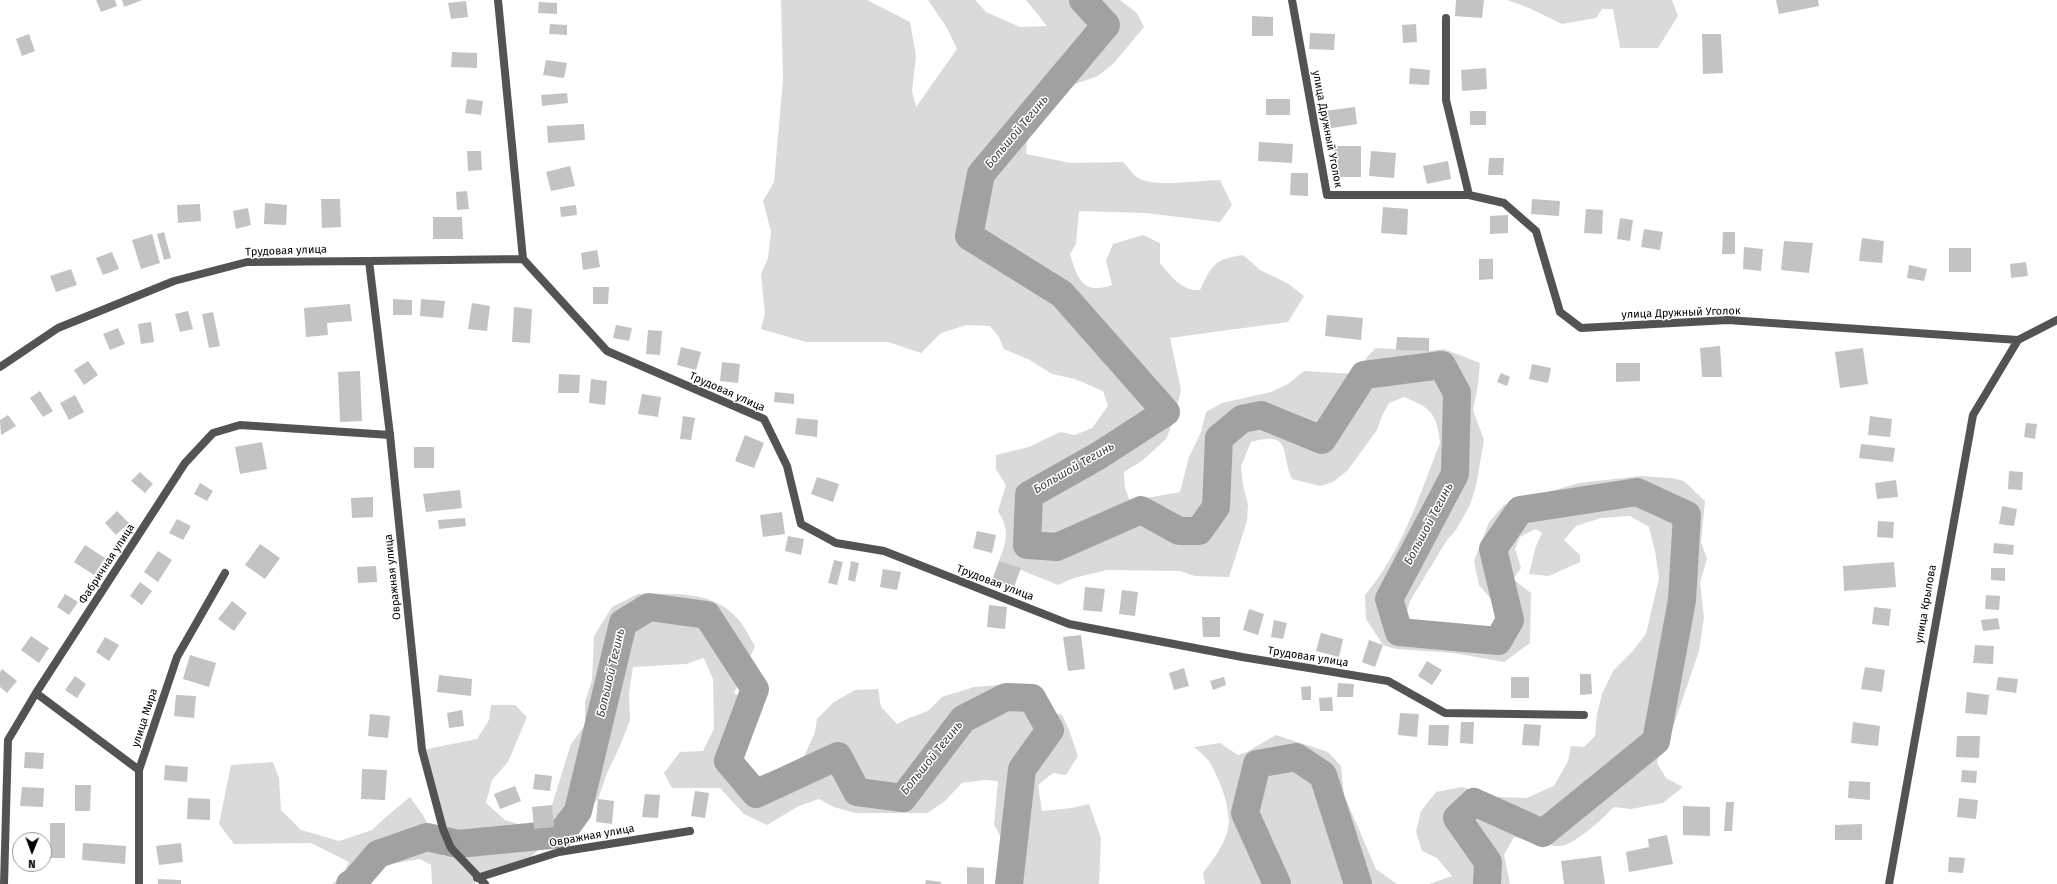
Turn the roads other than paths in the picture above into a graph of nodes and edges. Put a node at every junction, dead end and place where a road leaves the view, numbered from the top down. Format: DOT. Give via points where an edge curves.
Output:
graph roads {
  1 [pos="498,0"];
  2 [pos="1292,0"];
  3 [pos="1446,18"];
  4 [pos="1468,195"];
  5 [pos="523,259"];
  6 [pos="369,261"];
  7 [pos="2057,320"];
  8 [pos="2018,340"];
  9 [pos="0,367"];
  10 [pos="390,436"];
  11 [pos="225,573"];
  12 [pos="36,693"];
  13 [pos="1584,715"];
  14 [pos="139,770"];
  15 [pos="690,831"];
  16 [pos="477,878"];
  17 [pos="4,884"];
  18 [pos="140,884"];
  19 [pos="485,884"];
  20 [pos="1889,884"];
  1 -- 5 [label="street"];
  2 -- 4 [label="street, улица Дружный Уголок" via="1327,195"];
  3 -- 4 [label="street" via="1446,100"];
  4 -- 8 [label="street, улица Дружный Уголок" via="1504,203 1536,231 1560,312 1581,328 1728,320"];
  5 -- 6 [label="street, Трудовая улица"];
  5 -- 13 [label="street, Трудовая улица" via="607,352 764,419 787,466 801,524 836,543 884,551 1069,624 1242,657 1388,681 1445,713"];
  6 -- 9 [label="street, Трудовая улица" via="247,262 174,281 58,328"];
  6 -- 10 [label="street, Овражная улица"];
  7 -- 8 [label="street"];
  8 -- 20 [label="street, улица Крылова" via="1972,415"];
  10 -- 12 [label="street, Фабричная улица" via="240,425 214,433 185,463"];
  10 -- 16 [label="street, Овражная улица" via="422,750 443,829 451,848"];
  11 -- 14 [label="street, улица Мира" via="177,657"];
  12 -- 14 [label="street"];
  12 -- 17 [label="street, Фабричная улица" via="8,740"];
  14 -- 18 [label="street, улица Мира"];
  15 -- 16 [label="street, Овражная улица" via="559,852"];
  16 -- 19 [label="street, Овражная улица"];
}
